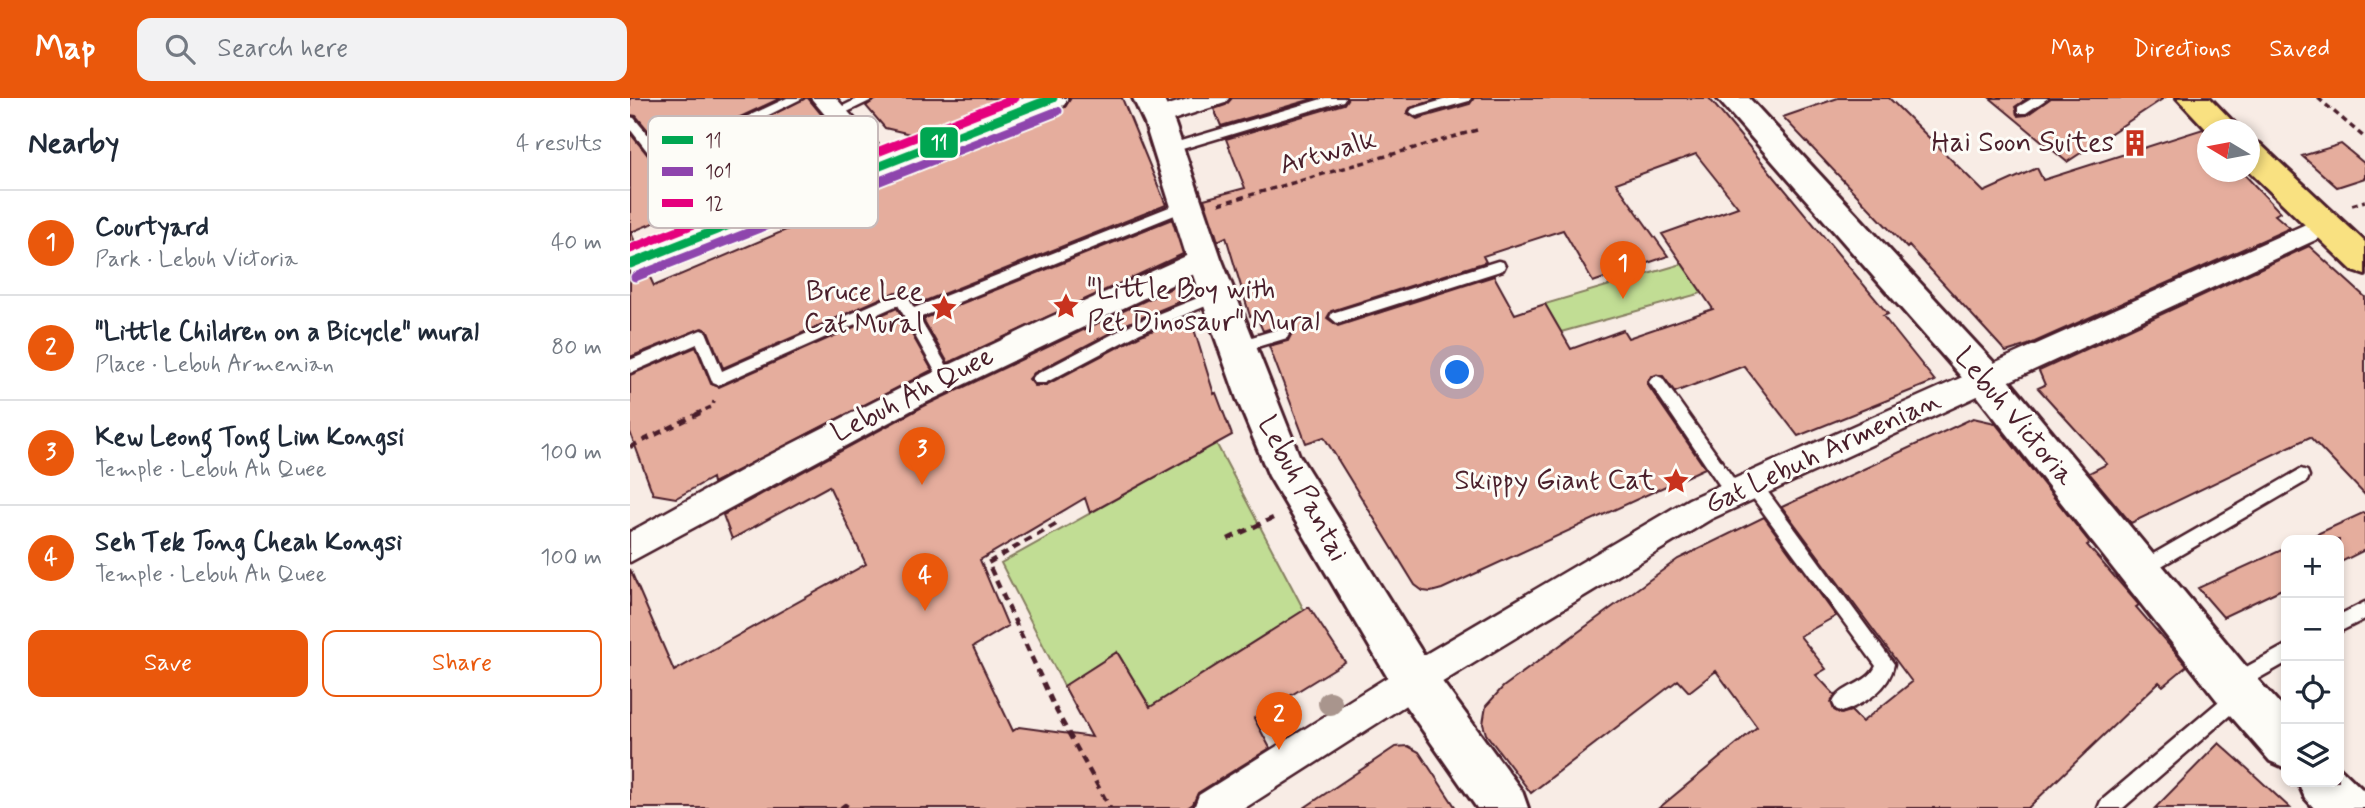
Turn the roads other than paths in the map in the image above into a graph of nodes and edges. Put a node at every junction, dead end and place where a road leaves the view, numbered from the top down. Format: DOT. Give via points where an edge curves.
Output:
graph roads {
  1 [pos="797,98"];
  2 [pos="870,98"];
  3 [pos="1053,98"];
  4 [pos="1217,98"];
  5 [pos="1339,98"];
  6 [pos="1465,98"];
  7 [pos="1732,98"];
  8 [pos="2042,98"];
  9 [pos="2192,98"];
  10 [pos="830,105"];
  11 [pos="2022,110"];
  12 [pos="1416,112"];
  13 [pos="759,116"];
  14 [pos="2214,119"];
  15 [pos="630,121"];
  16 [pos="1158,121"];
  17 [pos="648,143"];
  18 [pos="878,162"];
  19 [pos="2260,162"];
  20 [pos="880,164"];
  21 [pos="1188,209"];
  22 [pos="2326,224"];
  23 [pos="720,228"];
  24 [pos="1204,258"];
  25 [pos="2365,262"];
  26 [pos="630,264"];
  27 [pos="1498,266"];
  28 [pos="1218,295"];
  29 [pos="911,315"];
  30 [pos="1337,317"];
  31 [pos="1282,334"];
  32 [pos="1237,347"];
  33 [pos="630,367"];
  34 [pos="946,378"];
  35 [pos="1985,378"];
  36 [pos="1040,379"];
  37 [pos="1657,382"];
  38 [pos="2301,476"];
  39 [pos="1744,489"];
  40 [pos="630,548"];
  41 [pos="2139,570"];
  42 [pos="2365,610"];
  43 [pos="2344,621"];
  44 [pos="2281,657"];
  45 [pos="1414,680"];
  46 [pos="2236,689"];
  47 [pos="1842,703"];
  48 [pos="2281,739"];
  49 [pos="2326,787"];
  50 [pos="1212,808"];
  51 [pos="1505,808"];
  52 [pos="2108,808"];
  53 [pos="2347,808"];
  1 -- 13 [label="lane"];
  2 -- 10 [label="lane"];
  3 -- 20 [label="street"];
  4 -- 16 [label="street"];
  5 -- 16 [label="lane"];
  6 -- 12 [label="lane"];
  7 -- 35 [label="street, Lebuh Victoria"];
  8 -- 11 [label="lane"];
  9 -- 14 [label="main road"];
  15 -- 17 [label="lane"];
  16 -- 21 [label="street, Lebuh Pantai"];
  18 -- 20 [label="street"];
  19 -- 22 [label="main road"];
  21 -- 24 [label="street, Lebuh Pantai"];
  21 -- 29 [label="lane"];
  22 -- 25 [label="main road"];
  22 -- 35 [label="street, Gat Lebuh Armenian"];
  23 -- 26 [label="street"];
  24 -- 28 [label="street, Lebuh Pantai"];
  24 -- 34 [label="street, Lebuh Ah Quee"];
  27 -- 30 [label="lane"];
  28 -- 32 [label="street, Lebuh Pantai"];
  28 -- 36 [label="lane" via="1135,329"];
  29 -- 33 [label="lane" via="901,298 718,379 701,336"];
  29 -- 34 [label="lane"];
  31 -- 32 [label="lane"];
  32 -- 45 [label="street, Lebuh Pantai" via="1283,464"];
  34 -- 40 [label="street, Lebuh Ah Quee"];
  35 -- 39 [label="street, Gat Lebuh Armenian"];
  35 -- 41 [label="street, Lebuh Victoria"];
  37 -- 39 [label="lane"];
  38 -- 41 [label="lane"];
  39 -- 45 [label="street, Gat Lebuh Armenian" via="1700,509"];
  39 -- 47 [label="lane" via="1885,664 1879,680"];
  41 -- 46 [label="street, Lebuh Victoria"];
  42 -- 43 [label="lane"];
  44 -- 46 [label="lane"];
  45 -- 50 [label="street, Gat Lebuh Armenian"];
  45 -- 51 [label="street, Lebuh Pantai"];
  46 -- 48 [label="street, Lebuh Victoria"];
  46 -- 52 [label="lane"];
  49 -- 53 [label="street"];
}
